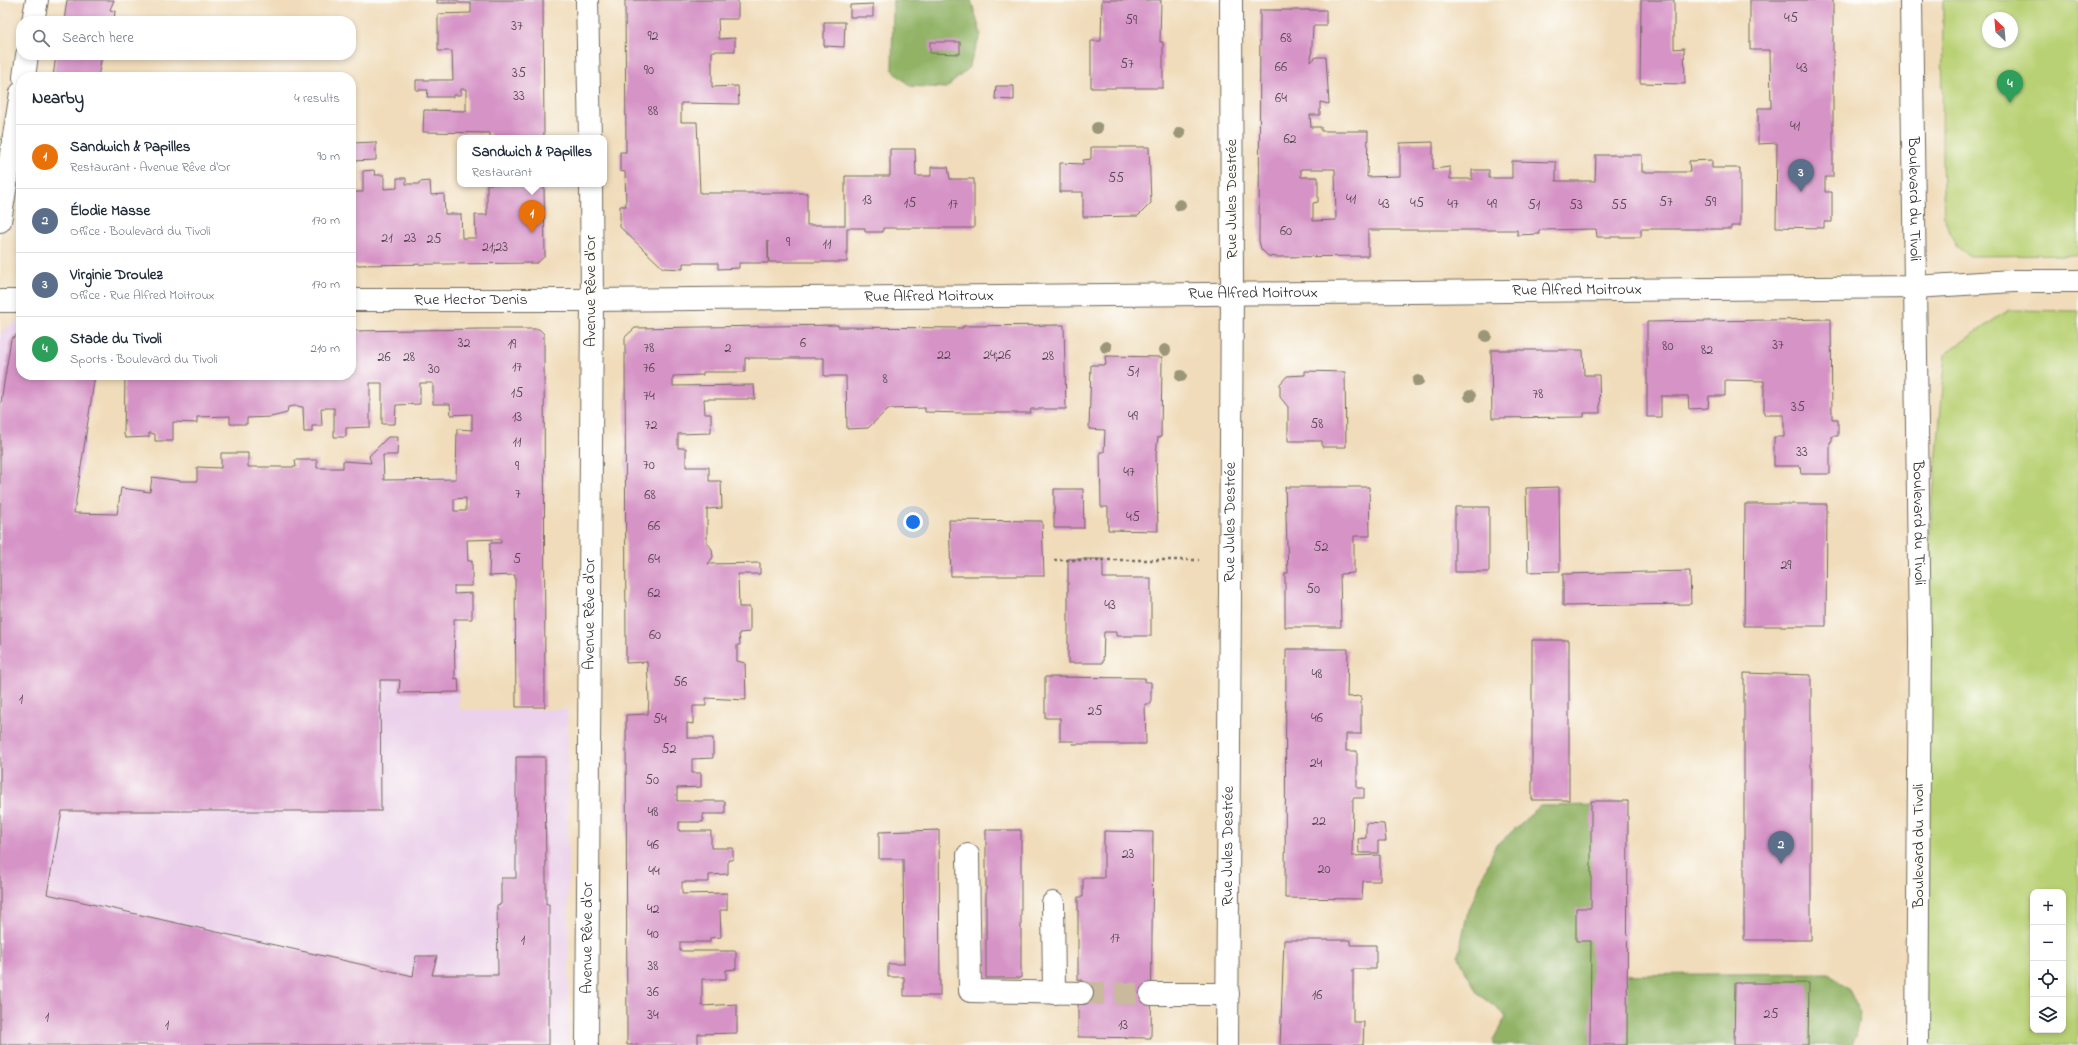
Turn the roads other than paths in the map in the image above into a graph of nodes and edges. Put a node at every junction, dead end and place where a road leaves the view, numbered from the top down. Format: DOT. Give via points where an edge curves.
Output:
graph roads {
  1 [pos="37,0"];
  2 [pos="587,0"];
  3 [pos="1231,0"];
  4 [pos="1911,0"];
  5 [pos="34,16"];
  6 [pos="27,60"];
  7 [pos="25,72"];
  8 [pos="16,123"];
  9 [pos="590,135"];
  10 [pos="591,187"];
  11 [pos="0,221"];
  12 [pos="2078,281"];
  13 [pos="1914,287"];
  14 [pos="1232,293"];
  15 [pos="356,300"];
  16 [pos="592,300"];
  17 [pos="0,301"];
  18 [pos="16,301"];
  19 [pos="968,855"];
  20 [pos="1053,903"];
  21 [pos="1054,993"];
  22 [pos="1082,993"];
  23 [pos="1151,994"];
  24 [pos="1228,994"];
  25 [pos="587,1045"];
  26 [pos="1227,1045"];
  27 [pos="1917,1045"];
  1 -- 5 [label="street"];
  2 -- 9 [label="street"];
  3 -- 14 [label="street, Rue Jules Destrée"];
  4 -- 13 [label="street, Boulevard du Tivoli"];
  6 -- 7 [label="street"];
  8 -- 11 [label="street"];
  10 -- 16 [label="street, Avenue Rêve d'Or"];
  12 -- 13 [label="street, Rue Alfred Moitroux" via="2013,281"];
  13 -- 14 [label="street, Rue Alfred Moitroux"];
  13 -- 27 [label="street, Boulevard du Tivoli" via="1920,639"];
  14 -- 16 [label="street, Rue Alfred Moitroux"];
  14 -- 24 [label="street, Rue Jules Destrée"];
  15 -- 16 [label="street, Rue Hector Denis"];
  16 -- 25 [label="street, Avenue Rêve d'Or"];
  17 -- 18 [label="street"];
  19 -- 21 [label="street" via="970,991"];
  20 -- 21 [label="street"];
  21 -- 22 [label="street"];
  23 -- 24 [label="street"];
  24 -- 26 [label="street, Rue Jules Destrée"];
}
